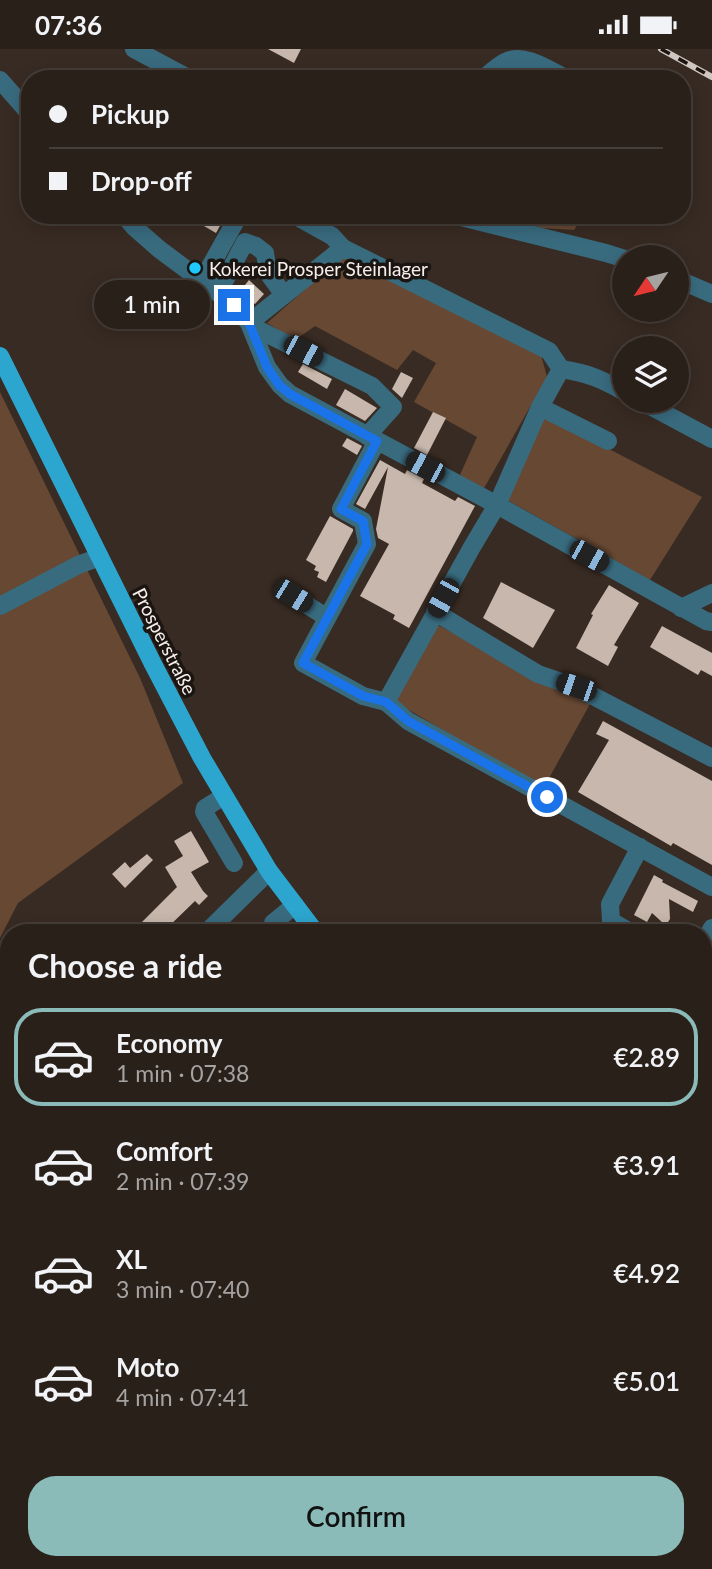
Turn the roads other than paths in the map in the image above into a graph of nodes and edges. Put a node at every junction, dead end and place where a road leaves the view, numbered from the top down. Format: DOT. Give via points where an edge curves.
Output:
graph roads {
  1 [pos="134,49"];
  2 [pos="173,70"];
  3 [pos="495,70"];
  4 [pos="549,70"];
  5 [pos="0,80"];
  6 [pos="21,104"];
  7 [pos="132,224"];
  8 [pos="234,224"];
  9 [pos="247,224"];
  10 [pos="310,224"];
  11 [pos="489,224"];
  12 [pos="245,242"];
  13 [pos="343,249"];
  14 [pos="612,255"];
  15 [pos="202,281"];
  16 [pos="690,285"];
  17 [pos="218,293"];
  18 [pos="712,294"];
  19 [pos="284,295"];
  20 [pos="250,325"];
  21 [pos="0,356"];
  22 [pos="561,369"];
  23 [pos="612,385"];
  24 [pos="540,407"];
  25 [pos="663,413"];
  26 [pos="372,439"];
  27 [pos="712,439"];
  28 [pos="608,441"];
  29 [pos="497,505"];
  30 [pos="100,557"];
  31 [pos="712,593"];
  32 [pos="293,596"];
  33 [pos="0,606"];
  34 [pos="681,608"];
  35 [pos="435,612"];
  36 [pos="327,617"];
  37 [pos="710,623"];
  38 [pos="386,702"];
  39 [pos="712,758"];
  40 [pos="224,796"];
  41 [pos="640,847"];
  42 [pos="234,863"];
  43 [pos="269,871"];
  44 [pos="712,887"];
  45 [pos="295,905"];
  46 [pos="215,924"];
  47 [pos="275,924"];
  48 [pos="309,924"];
  49 [pos="616,924"];
  1 -- 2 [label="street"];
  3 -- 4 [label="street" via="520,58"];
  5 -- 6 [label="street"];
  7 -- 15 [label="street"];
  8 -- 15 [label="street"];
  9 -- 12 [label="street"];
  10 -- 13 [label="street" via="332,236"];
  11 -- 14 [label="street"];
  12 -- 17 [label="street"];
  12 -- 19 [label="street" via="265,253 268,273"];
  13 -- 19 [label="street"];
  13 -- 22 [label="street" via="550,351"];
  15 -- 17 [label="street"];
  16 -- 18 [label="street"];
  17 -- 20 [label="street"];
  19 -- 20 [label="street"];
  20 -- 26 [label="street" via="279,385"];
  20 -- 26 [label="street" via="372,386 393,407"];
  21 -- 30 [label="main road, Prosperstraße"];
  22 -- 23 [label="street"];
  22 -- 24 [label="street"];
  24 -- 28 [label="street"];
  24 -- 29 [label="street"];
  25 -- 27 [label="street"];
  26 -- 29 [label="street"];
  26 -- 36 [label="street" via="341,509 363,521 367,544"];
  29 -- 34 [label="street"];
  29 -- 35 [label="street"];
  30 -- 33 [label="street"];
  30 -- 40 [label="main road, Prosperstraße"];
  31 -- 34 [label="street"];
  32 -- 36 [label="street"];
  34 -- 37 [label="street"];
  35 -- 38 [label="street"];
  35 -- 39 [label="street" via="538,674 576,687"];
  36 -- 38 [label="street" via="303,663 363,696"];
  38 -- 41 [label="street" via="408,721"];
  40 -- 42 [label="street" via="204,812"];
  40 -- 43 [label="main road, Prosperstraße"];
  41 -- 44 [label="street"];
  41 -- 49 [label="street" via="610,904 611,921"];
  43 -- 45 [label="main road, Prosperstraße"];
  43 -- 46 [label="street"];
  45 -- 47 [label="street"];
  45 -- 48 [label="main road, Prosperstraße"];
}
